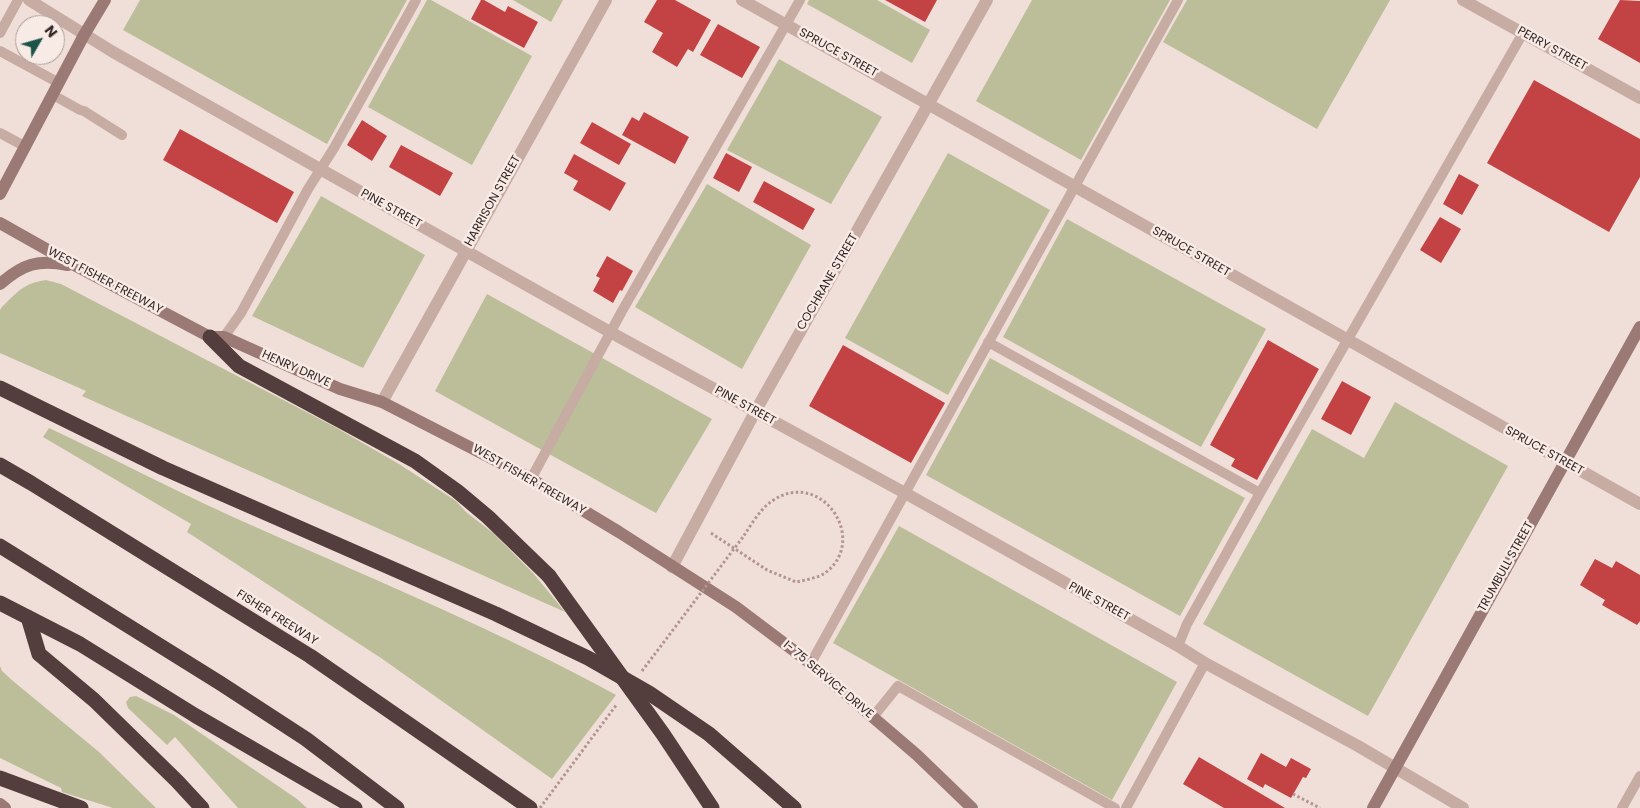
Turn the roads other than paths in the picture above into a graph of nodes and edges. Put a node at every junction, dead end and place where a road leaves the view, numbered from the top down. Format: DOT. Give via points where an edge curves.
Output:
graph roads {
  1 [pos="18,0"];
  2 [pos="29,0"];
  3 [pos="104,0"];
  4 [pos="416,0"];
  5 [pos="606,0"];
  6 [pos="742,0"];
  7 [pos="800,0"];
  8 [pos="987,0"];
  9 [pos="1178,0"];
  10 [pos="1463,0"];
  11 [pos="786,25"];
  12 [pos="0,33"];
  13 [pos="1523,33"];
  14 [pos="84,35"];
  15 [pos="0,51"];
  16 [pos="56,89"];
  17 [pos="1640,98"];
  18 [pos="930,104"];
  19 [pos="0,133"];
  20 [pos="122,135"];
  21 [pos="26,146"];
  22 [pos="320,169"];
  23 [pos="1075,185"];
  24 [pos="0,194"];
  25 [pos="0,223"];
  26 [pos="465,250"];
  27 [pos="78,267"];
  28 [pos="0,284"];
  29 [pos="1640,327"];
  30 [pos="610,332"];
  31 [pos="217,337"];
  32 [pos="988,342"];
  33 [pos="1347,342"];
  34 [pos="0,388"];
  35 [pos="382,402"];
  36 [pos="754,412"];
  37 [pos="1564,462"];
  38 [pos="0,465"];
  39 [pos="531,479"];
  40 [pos="905,493"];
  41 [pos="1260,494"];
  42 [pos="1640,504"];
  43 [pos="0,546"];
  44 [pos="672,566"];
  45 [pos="0,603"];
  46 [pos="28,617"];
  47 [pos="1178,646"];
  48 [pos="811,663"];
  49 [pos="1205,663"];
  50 [pos="873,717"];
  51 [pos="1395,768"];
  52 [pos="1640,776"];
  53 [pos="0,778"];
  54 [pos="0,804"];
  55 [pos="5,808"];
  56 [pos="81,808"];
  57 [pos="202,808"];
  58 [pos="355,808"];
  59 [pos="397,808"];
  60 [pos="530,808"];
  61 [pos="712,808"];
  62 [pos="794,808"];
  63 [pos="972,808"];
  64 [pos="1115,808"];
  65 [pos="1126,808"];
  66 [pos="1373,808"];
  67 [pos="1463,808"];
  68 [pos="1622,808"];
  1 -- 12 [label="lane"];
  2 -- 14 [label="street, PINE STREET"];
  3 -- 14 [label="street"];
  4 -- 22 [label="lane"];
  5 -- 26 [label="street, HARRISON STREET"];
  6 -- 11 [label="street, SPRUCE STREET"];
  7 -- 11 [label="lane"];
  8 -- 18 [label="street, COCHRANE STREET"];
  9 -- 23 [label="lane"];
  10 -- 13 [label="street, PERRY STREET"];
  11 -- 18 [label="street, SPRUCE STREET"];
  11 -- 30 [label="lane"];
  13 -- 17 [label="street, PERRY STREET"];
  13 -- 33 [label="lane"];
  14 -- 16 [label="street"];
  14 -- 22 [label="street, PINE STREET"];
  15 -- 16 [label="lane"];
  16 -- 20 [label="lane" via="80,110"];
  16 -- 21 [label="street"];
  18 -- 23 [label="street, SPRUCE STREET"];
  18 -- 36 [label="street, COCHRANE STREET"];
  19 -- 21 [label="lane"];
  21 -- 24 [label="street"];
  22 -- 26 [label="street, PINE STREET"];
  22 -- 31 [label="lane" via="241,314"];
  23 -- 32 [label="lane"];
  23 -- 33 [label="street, SPRUCE STREET"];
  25 -- 27 [label="street, WEST FISHER FREEWAY"];
  26 -- 30 [label="street, PINE STREET"];
  26 -- 35 [label="street, HARRISON STREET"];
  27 -- 28 [label="street" via="52,262 32,263"];
  27 -- 31 [label="street, WEST FISHER FREEWAY"];
  29 -- 37 [label="street, TRUMBULL STREET"];
  30 -- 36 [label="street, PINE STREET"];
  30 -- 39 [label="lane"];
  31 -- 35 [label="street, HENRY DRIVE" via="340,389"];
  31 -- 61 [label="highway, bridge" via="239,366 415,461 488,516 549,576"];
  32 -- 40 [label="lane"];
  32 -- 41 [label="lane"];
  33 -- 37 [label="street, SPRUCE STREET"];
  33 -- 41 [label="lane"];
  34 -- 62 [label="highway" via="162,468 496,614 588,658 649,692 709,734"];
  35 -- 39 [label="street, WEST FISHER FREEWAY"];
  36 -- 40 [label="street, PINE STREET"];
  36 -- 44 [label="street, COCHRANE STREET"];
  37 -- 42 [label="street, SPRUCE STREET"];
  37 -- 51 [label="street, TRUMBULL STREET"];
  38 -- 60 [label="highway, FISHER FREEWAY" via="310,656"];
  39 -- 44 [label="street, WEST FISHER FREEWAY"];
  40 -- 47 [label="street, PINE STREET"];
  40 -- 48 [label="lane"];
  41 -- 47 [label="lane" via="1187,624"];
  43 -- 59 [label="highway" via="220,683 306,740"];
  44 -- 48 [label="street, I- 75 SERVICE DRIVE" via="736,607"];
  45 -- 46 [label="highway"];
  46 -- 57 [label="highway" via="39,654 94,700"];
  46 -- 58 [label="highway" via="80,644"];
  47 -- 49 [label="street, PINE STREET"];
  48 -- 50 [label="street, I- 75 SERVICE DRIVE"];
  49 -- 51 [label="street, PINE STREET"];
  49 -- 65 [label="lane"];
  50 -- 63 [label="street, I- 75 SERVICE DRIVE"];
  50 -- 64 [label="lane" via="898,686"];
  51 -- 66 [label="street, TRUMBULL STREET"];
  51 -- 67 [label="street, PINE STREET"];
  52 -- 68 [label="lane"];
  53 -- 56 [label="highway"];
  54 -- 55 [label="street"];
}
